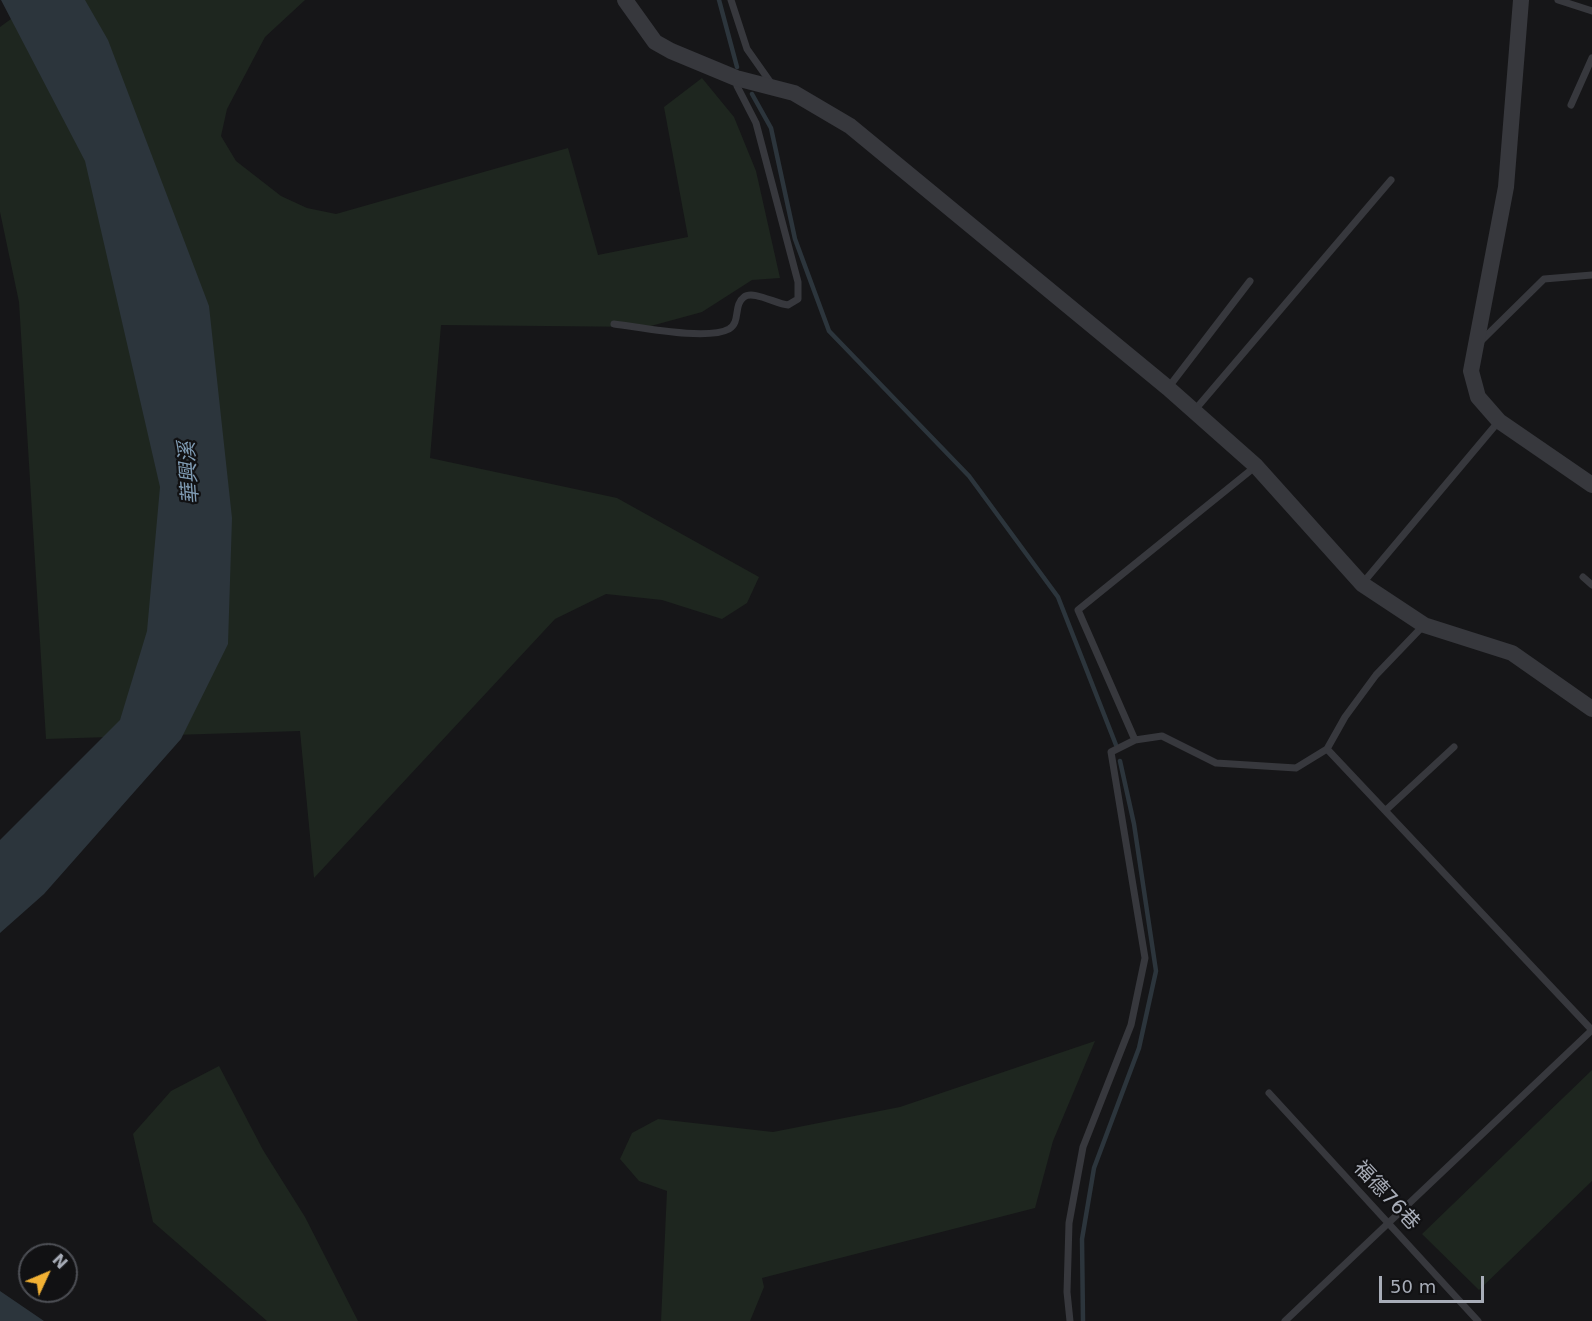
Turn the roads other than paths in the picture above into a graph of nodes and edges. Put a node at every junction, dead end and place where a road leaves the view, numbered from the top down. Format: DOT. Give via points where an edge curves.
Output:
graph roads {
  1 [pos="625,0"];
  2 [pos="730,0"];
  3 [pos="1521,0"];
  4 [pos="1558,0"];
  5 [pos="1592,10"];
  6 [pos="1592,58"];
  7 [pos="736,78"];
  8 [pos="775,88"];
  9 [pos="1571,105"];
  10 [pos="1391,180"];
  11 [pos="1592,275"];
  12 [pos="1250,281"];
  13 [pos="614,324"];
  14 [pos="1478,344"];
  15 [pos="1168,388"];
  16 [pos="1194,411"];
  17 [pos="1499,421"];
  18 [pos="1256,466"];
  19 [pos="1592,485"];
  20 [pos="1583,577"];
  21 [pos="1362,584"];
  22 [pos="1592,585"];
  23 [pos="1424,625"];
  24 [pos="1592,709"];
  25 [pos="1134,740"];
  26 [pos="1454,747"];
  27 [pos="1327,748"];
  28 [pos="1386,810"];
  29 [pos="1592,1030"];
  30 [pos="1269,1094"];
  31 [pos="1389,1224"];
  32 [pos="1070,1321"];
  33 [pos="1285,1321"];
  34 [pos="1478,1321"];
  1 -- 7 [label="street" via="656,42"];
  2 -- 8 [label="lane" via="747,49"];
  3 -- 14 [label="street" via="1506,187"];
  4 -- 5 [label="lane"];
  6 -- 9 [label="lane"];
  7 -- 8 [label="street"];
  7 -- 13 [label="lane" via="756,123 798,282 798,299 788,305 753,295 744,297 729,329 700,334"];
  8 -- 15 [label="street" via="811,102 850,126"];
  10 -- 16 [label="lane"];
  11 -- 14 [label="lane" via="1544,279"];
  12 -- 15 [label="lane"];
  14 -- 17 [label="street" via="1471,371 1478,397"];
  15 -- 16 [label="street"];
  16 -- 18 [label="street"];
  17 -- 19 [label="street"];
  17 -- 21 [label="lane"];
  18 -- 21 [label="street"];
  18 -- 25 [label="lane" via="1077,610"];
  20 -- 22 [label="lane"];
  21 -- 23 [label="street"];
  23 -- 24 [label="street" via="1512,653"];
  23 -- 27 [label="lane" via="1376,675"];
  25 -- 27 [label="lane" via="1162,736 1216,763 1296,768"];
  25 -- 32 [label="lane" via="1111,752 1145,958 1131,1025 1083,1147 1069,1223"];
  26 -- 28 [label="lane"];
  27 -- 28 [label="lane"];
  28 -- 29 [label="lane"];
  29 -- 31 [label="lane"];
  30 -- 31 [label="lane, 福德76巷"];
  31 -- 33 [label="lane"];
  31 -- 34 [label="lane, 福德76巷"];
}
